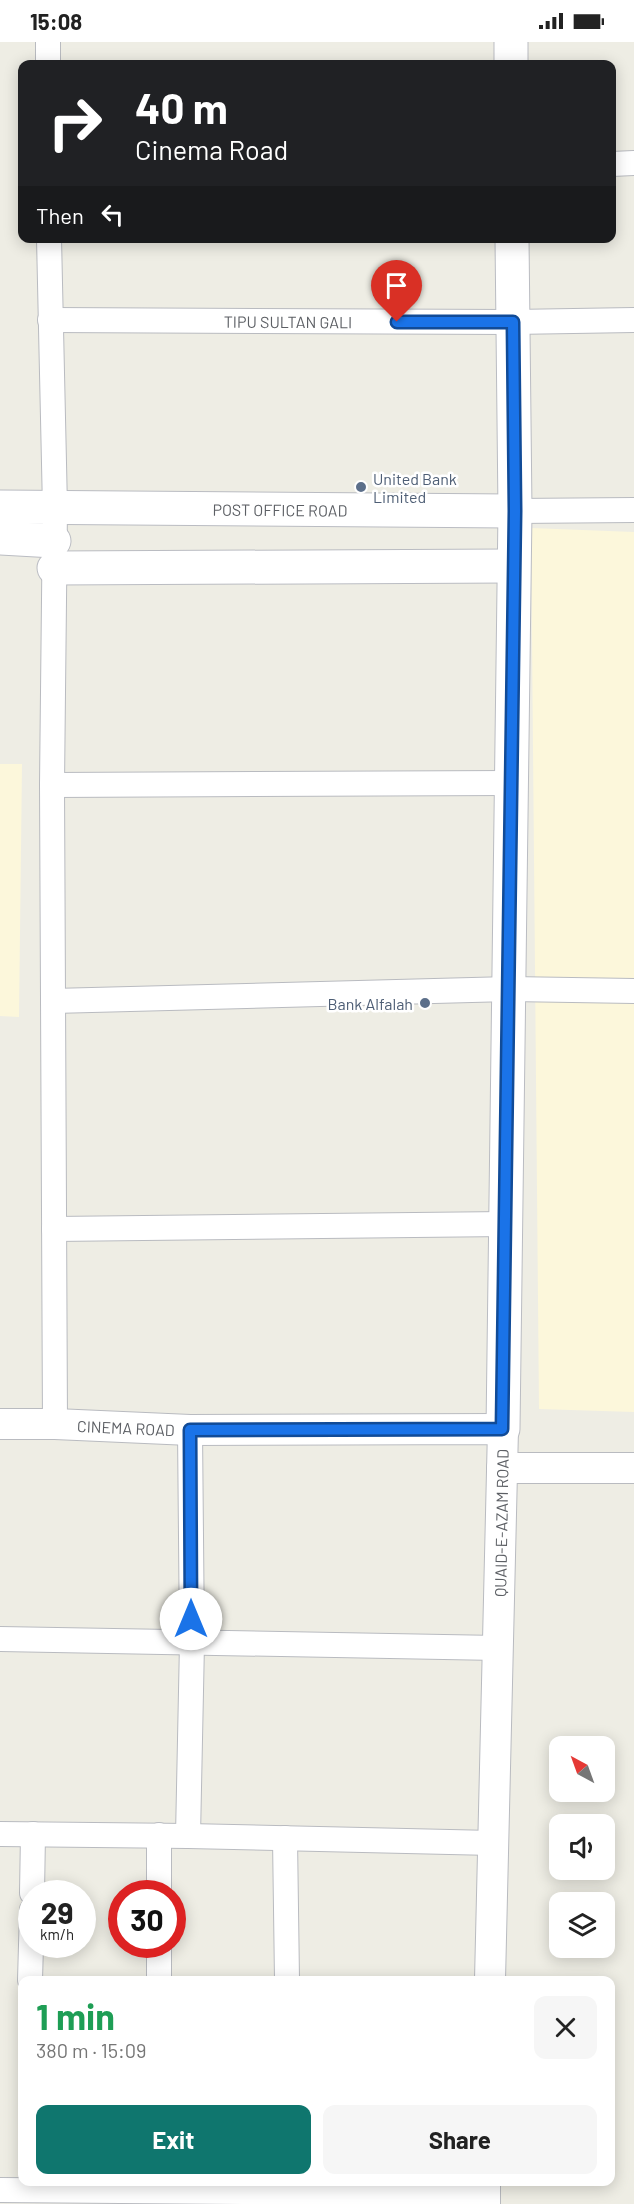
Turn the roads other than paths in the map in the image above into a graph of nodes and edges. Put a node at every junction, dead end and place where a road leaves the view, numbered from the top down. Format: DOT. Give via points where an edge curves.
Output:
graph roads {
  1 [pos="48,42"];
  2 [pos="511,42"];
  3 [pos="48,60"];
  4 [pos="511,60"];
  5 [pos="634,163"];
  6 [pos="616,164"];
  7 [pos="49,243"];
  8 [pos="512,243"];
  9 [pos="634,320"];
  10 [pos="50,321"];
  11 [pos="513,322"];
  12 [pos="0,507"];
  13 [pos="55,508"];
  14 [pos="634,510"];
  15 [pos="515,511"];
  16 [pos="0,538"];
  17 [pos="54,555"];
  18 [pos="513,566"];
  19 [pos="512,783"];
  20 [pos="52,785"];
  21 [pos="510,989"];
  22 [pos="634,991"];
  23 [pos="53,1000"];
  24 [pos="506,1224"];
  25 [pos="54,1228"];
  26 [pos="0,1424"];
  27 [pos="55,1424"];
  28 [pos="502,1429"];
  29 [pos="190,1430"];
  30 [pos="502,1468"];
  31 [pos="634,1468"];
  32 [pos="0,1639"];
  33 [pos="192,1643"];
  34 [pos="498,1648"];
  35 [pos="0,1834"];
  36 [pos="33,1834"];
  37 [pos="159,1835"];
  38 [pos="188,1836"];
  39 [pos="285,1838"];
  40 [pos="493,1843"];
  41 [pos="32,1880"];
  42 [pos="159,1880"];
  43 [pos="31,1958"];
  44 [pos="159,1958"];
  45 [pos="30,1976"];
  46 [pos="159,1976"];
  47 [pos="287,1976"];
  48 [pos="490,1976"];
  49 [pos="0,2190"];
  50 [pos="26,2192"];
  51 [pos="159,2192"];
  52 [pos="290,2192"];
  53 [pos="485,2193"];
  1 -- 3 [label="street"];
  2 -- 4 [label="main road"];
  5 -- 6 [label="street"];
  7 -- 10 [label="street"];
  8 -- 11 [label="main road, QUAID-E-AZAM ROAD"];
  9 -- 11 [label="street, TIPU SULTAN GALI"];
  10 -- 11 [label="street, TIPU SULTAN GALI"];
  10 -- 13 [label="street"];
  11 -- 15 [label="main road, QUAID-E-AZAM ROAD"];
  12 -- 13 [label="main road, POST OFFICE ROAD"];
  13 -- 15 [label="main road, POST OFFICE ROAD"];
  13 -- 17 [label="street"];
  14 -- 15 [label="street, POST OFFICE ROAD"];
  15 -- 18 [label="main road, QUAID-E-AZAM ROAD"];
  16 -- 17 [label="main road"];
  17 -- 18 [label="main road"];
  17 -- 20 [label="street"];
  18 -- 19 [label="main road, QUAID-E-AZAM ROAD"];
  19 -- 20 [label="street"];
  19 -- 21 [label="main road, QUAID-E-AZAM ROAD"];
  20 -- 23 [label="street"];
  21 -- 22 [label="street"];
  21 -- 23 [label="street"];
  21 -- 24 [label="main road, QUAID-E-AZAM ROAD"];
  23 -- 25 [label="street"];
  24 -- 25 [label="street"];
  24 -- 28 [label="main road, QUAID-E-AZAM ROAD"];
  25 -- 27 [label="street"];
  26 -- 27 [label="street, CINEMA ROAD"];
  27 -- 29 [label="street, CINEMA ROAD"];
  28 -- 29 [label="street, CINEMA ROAD"];
  28 -- 30 [label="street, QUAID-E-AZAM ROAD"];
  29 -- 33 [label="street"];
  30 -- 31 [label="street"];
  30 -- 34 [label="street, QUAID-E-AZAM ROAD"];
  32 -- 33 [label="street"];
  33 -- 34 [label="street"];
  33 -- 38 [label="street"];
  34 -- 40 [label="street, QUAID-E-AZAM ROAD"];
  35 -- 36 [label="street"];
  36 -- 37 [label="street"];
  36 -- 41 [label="street"];
  37 -- 38 [label="street"];
  37 -- 42 [label="street"];
  38 -- 39 [label="street"];
  39 -- 40 [label="street"];
  39 -- 47 [label="street"];
  40 -- 48 [label="street, QUAID-E-AZAM ROAD"];
  43 -- 45 [label="street"];
  44 -- 46 [label="street"];
  49 -- 50 [label="street"];
  50 -- 51 [label="street"];
  51 -- 52 [label="street"];
  52 -- 53 [label="street"];
}
